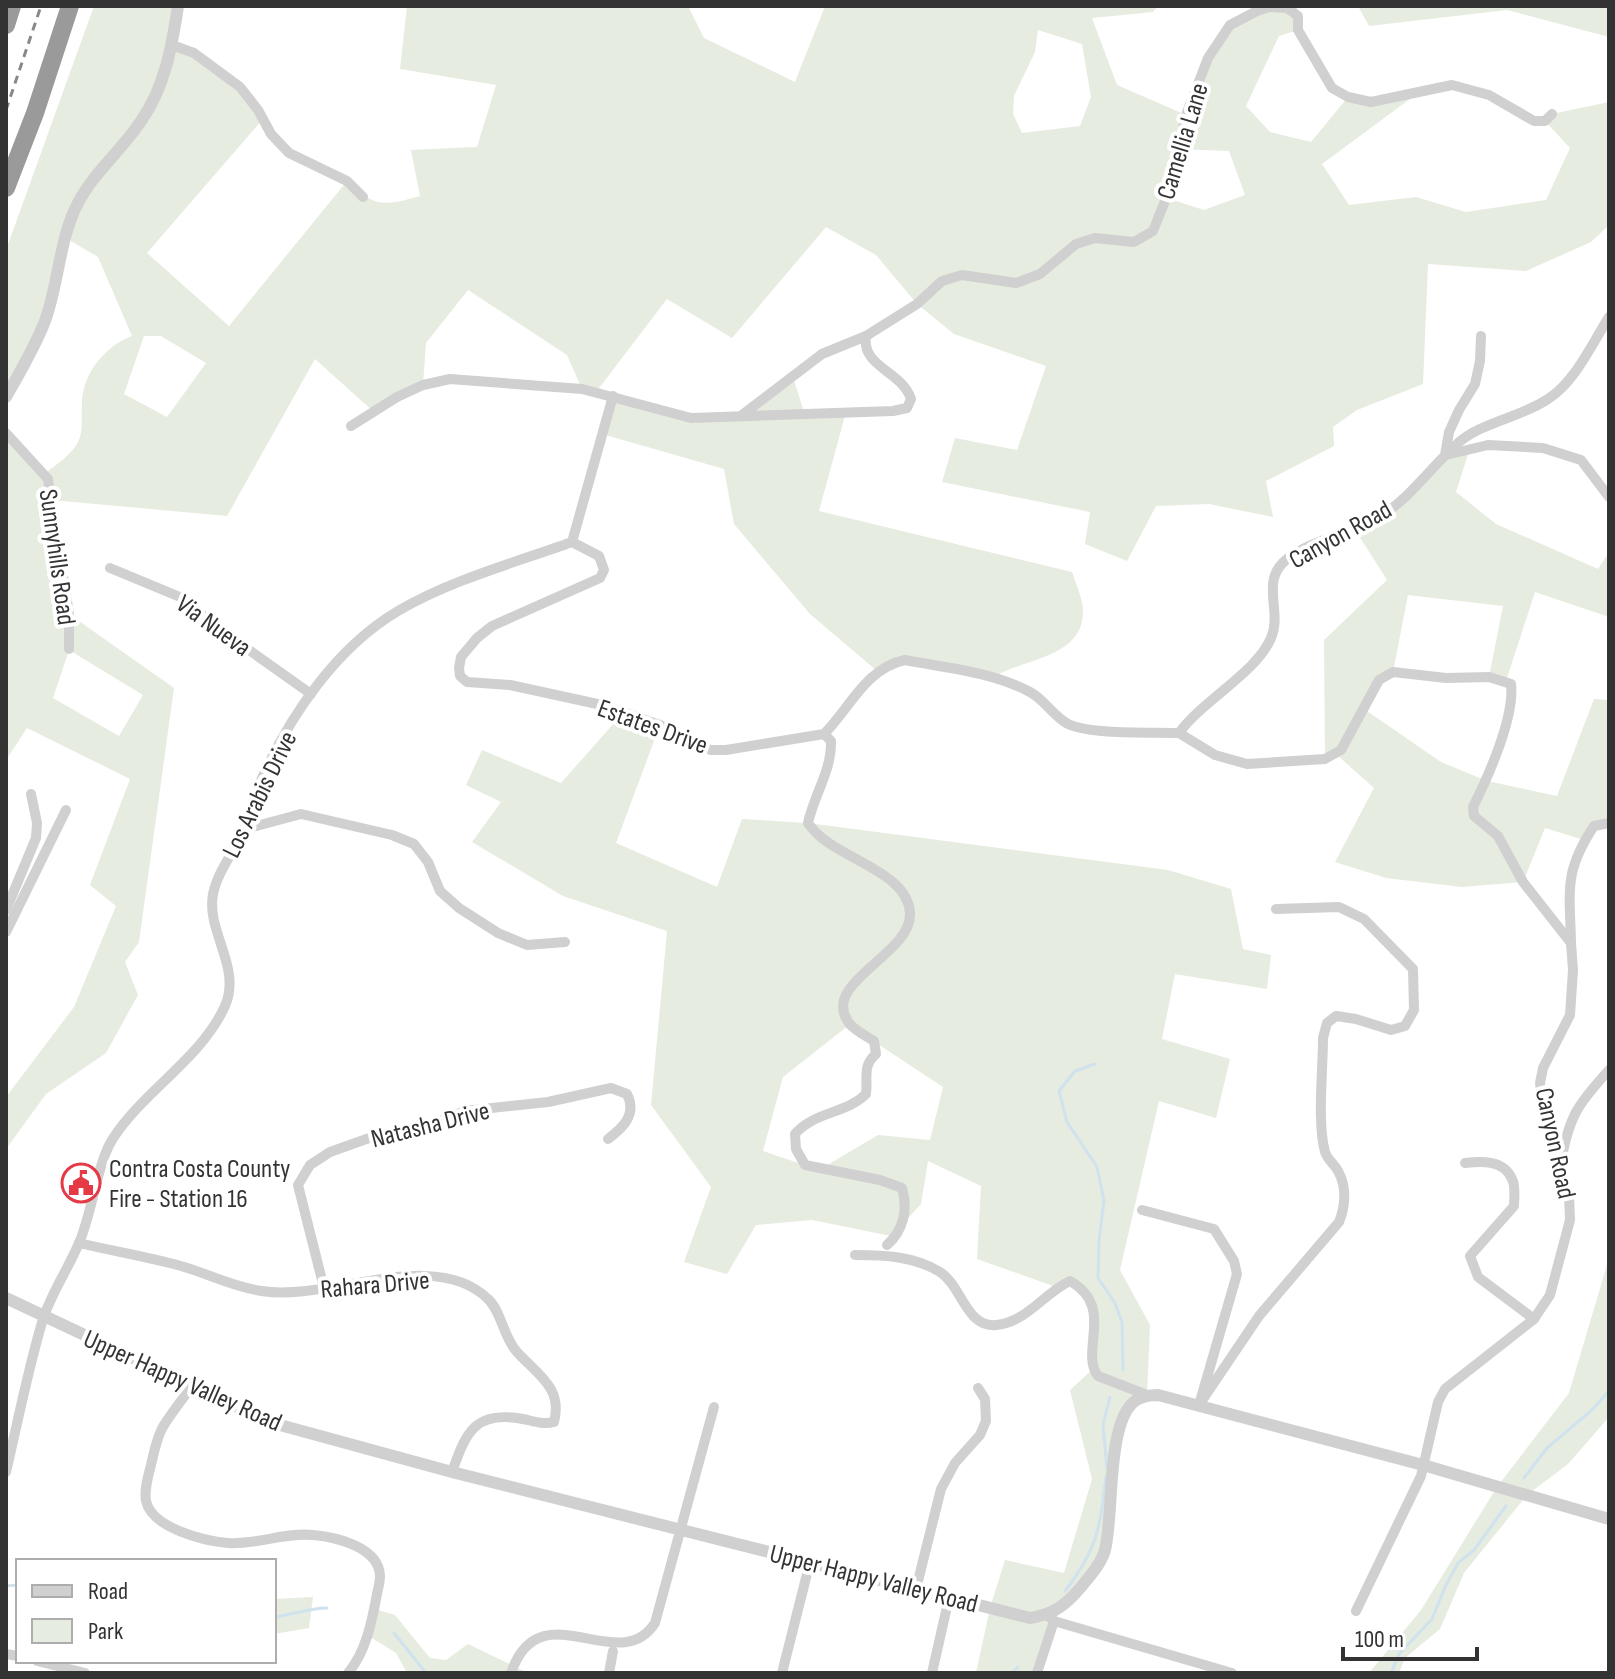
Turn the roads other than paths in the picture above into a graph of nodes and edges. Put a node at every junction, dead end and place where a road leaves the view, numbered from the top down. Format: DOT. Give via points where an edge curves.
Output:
graph roads {
  1 [pos="12,6"];
  2 [pos="70,6"];
  3 [pos="178,6"];
  4 [pos="6,25"];
  5 [pos="172,45"];
  6 [pos="1552,114"];
  7 [pos="6,188"];
  8 [pos="363,197"];
  9 [pos="1609,317"];
  10 [pos="866,336"];
  11 [pos="1481,336"];
  12 [pos="613,396"];
  13 [pos="6,397"];
  14 [pos="740,416"];
  15 [pos="351,426"];
  16 [pos="6,433"];
  17 [pos="1446,456"];
  18 [pos="1609,497"];
  19 [pos="572,542"];
  20 [pos="110,568"];
  21 [pos="69,649"];
  22 [pos="311,694"];
  23 [pos="1179,733"];
  24 [pos="824,734"];
  25 [pos="31,794"];
  26 [pos="66,810"];
  27 [pos="1609,823"];
  28 [pos="245,829"];
  29 [pos="1276,909"];
  30 [pos="6,910"];
  31 [pos="6,932"];
  32 [pos="565,942"];
  33 [pos="1571,943"];
  34 [pos="1609,1070"];
  35 [pos="608,1139"];
  36 [pos="1465,1163"];
  37 [pos="1561,1164"];
  38 [pos="1142,1210"];
  39 [pos="79,1243"];
  40 [pos="887,1245"];
  41 [pos="855,1255"];
  42 [pos="324,1288"];
  43 [pos="6,1298"];
  44 [pos="43,1318"];
  45 [pos="1534,1319"];
  46 [pos="193,1385"];
  47 [pos="978,1388"];
  48 [pos="1147,1395"];
  49 [pos="1199,1405"];
  50 [pos="714,1407"];
  51 [pos="1423,1465"];
  52 [pos="6,1472"];
  53 [pos="452,1472"];
  54 [pos="1609,1519"];
  55 [pos="681,1529"];
  56 [pos="810,1562"];
  57 [pos="916,1589"];
  58 [pos="949,1598"];
  59 [pos="1356,1611"];
  60 [pos="1050,1618"];
  61 [pos="613,1651"];
  62 [pos="45,1663"];
  63 [pos="85,1673"];
  64 [pos="348,1673"];
  65 [pos="511,1673"];
  66 [pos="609,1673"];
  67 [pos="782,1673"];
  68 [pos="932,1673"];
  69 [pos="1037,1673"];
  70 [pos="1232,1673"];
  1 -- 4 [label="highway"];
  2 -- 7 [label="highway"];
  3 -- 5 [label="street"];
  5 -- 8 [label="street" via="194,53 240,87 289,153 347,181"];
  5 -- 13 [label="street" via="157,95 141,122 78,203 45,320"];
  6 -- 10 [label="street, Camellia Lane" via="1534,121 1489,95 1452,85 1371,102 1348,97 1332,88 1298,30 1298,16 1287,8 1269,7 1230,25 1208,58 1153,231 1134,242 1095,238 1076,244 1040,274 1016,283 962,275 942,281"];
  9 -- 17 [label="street, Canyon Road" via="1574,372 1550,398 1474,433"];
  10 -- 14 [label="street, Camellia Lane" via="822,354"];
  10 -- 14 [label="street" via="864,348 870,358 907,388 907,408"];
  11 -- 17 [label="street" via="1475,384 1449,432"];
  12 -- 14 [label="street" via="691,418"];
  12 -- 15 [label="street" via="450,379 410,391"];
  12 -- 19 [label="street"];
  16 -- 21 [label="street, Sunnyhills Road" via="48,479 69,614"];
  17 -- 18 [label="street" via="1488,445 1543,448 1581,460"];
  17 -- 23 [label="street, Canyon Road" via="1380,517 1301,551 1280,566 1271,589 1271,638 1247,669 1192,715"];
  19 -- 22 [label="street, Los Arabis Drive" via="439,591 398,612 365,636"];
  19 -- 24 [label="street, Estates Drive" via="599,556 604,570 600,578 492,626 461,657 460,676 467,682 510,685 602,705 711,750"];
  20 -- 22 [label="street, Via Nueva" via="180,597"];
  22 -- 28 [label="street, Los Arabis Drive" via="263,776"];
  23 -- 24 [label="street" via="1078,727 1007,680 905,660 877,671"];
  23 -- 33 [label="street" via="1215,755 1247,764 1325,759 1341,750 1379,680 1393,672 1506,681 1513,694 1474,816 1498,836 1523,882"];
  24 -- 40 [label="street" via="831,741 832,758 808,823 814,833 898,885 910,916 901,942 847,993 843,1011 849,1025 874,1041 866,1094 859,1102 803,1124 795,1134 796,1149 805,1165 902,1188 902,1225"];
  25 -- 30 [label="street" via="36,838"];
  26 -- 31 [label="street"];
  27 -- 33 [label="street, Canyon Road" via="1594,826 1569,878"];
  28 -- 32 [label="street" via="301,814 392,835 414,844 440,891 498,933 527,945"];
  28 -- 39 [label="street, Los Arabis Drive" via="221,872 212,904 230,976 226,1004 192,1052 125,1121 110,1144"];
  29 -- 49 [label="street" via="1339,907 1364,919 1413,969 1414,1010 1405,1026 1391,1030 1336,1016 1327,1023 1323,1139 1326,1157 1340,1173 1344,1211 1259,1316"];
  33 -- 37 [label="street, Canyon Road" via="1570,1015 1547,1057 1540,1083"];
  34 -- 37 [label="street" via="1571,1119"];
  35 -- 42 [label="street, Natasha Drive" via="630,1116 632,1105 627,1094 611,1088 548,1102 464,1111 330,1152 310,1165 298,1185"];
  36 -- 45 [label="street" via="1500,1165 1513,1180 1514,1206 1470,1256 1478,1277"];
  37 -- 45 [label="street, Canyon Road" via="1570,1220 1550,1295"];
  38 -- 49 [label="street" via="1214,1229 1234,1261 1232,1295"];
  39 -- 42 [label="street, Rahara Drive" via="266,1292"];
  39 -- 44 [label="street, Los Arabis Drive"];
  41 -- 48 [label="street" via="897,1256 940,1272 982,1324 996,1325 1030,1312 1070,1281 1088,1292 1092,1304 1093,1370"];
  42 -- 53 [label="street, Rahara Drive" via="434,1277 458,1280 490,1300 514,1349 557,1398 557,1409 554,1422 546,1424 501,1416 486,1419 470,1429"];
  43 -- 44 [label="street, Upper Happy Valley Road"];
  44 -- 46 [label="street, Upper Happy Valley Road"];
  44 -- 52 [label="street, Los Arabis Drive"];
  45 -- 51 [label="street, Canyon Road" via="1445,1389"];
  46 -- 53 [label="street, Upper Happy Valley Road" via="269,1422"];
  46 -- 64 [label="street" via="162,1427 146,1483 149,1510 186,1534 212,1541 259,1542 311,1534 363,1550 380,1574 364,1646"];
  47 -- 57 [label="street" via="985,1399 986,1421 941,1489"];
  48 -- 49 [label="street"];
  48 -- 60 [label="street" via="1133,1401 1117,1439 1100,1563"];
  49 -- 51 [label="street"];
  50 -- 55 [label="street"];
  51 -- 54 [label="street"];
  51 -- 59 [label="street, Canyon Road"];
  53 -- 55 [label="street, Upper Happy Valley Road"];
  55 -- 56 [label="street, Upper Happy Valley Road"];
  55 -- 61 [label="street" via="648,1638 635,1648"];
  56 -- 57 [label="street, Upper Happy Valley Road"];
  56 -- 67 [label="street"];
  57 -- 58 [label="street, Upper Happy Valley Road"];
  58 -- 60 [label="street, Upper Happy Valley Road"];
  58 -- 68 [label="street"];
  60 -- 69 [label="street"];
  60 -- 70 [label="street"];
  61 -- 65 [label="street" via="547,1638 524,1650"];
  61 -- 66 [label="street"];
  62 -- 63 [label="street"];
}
